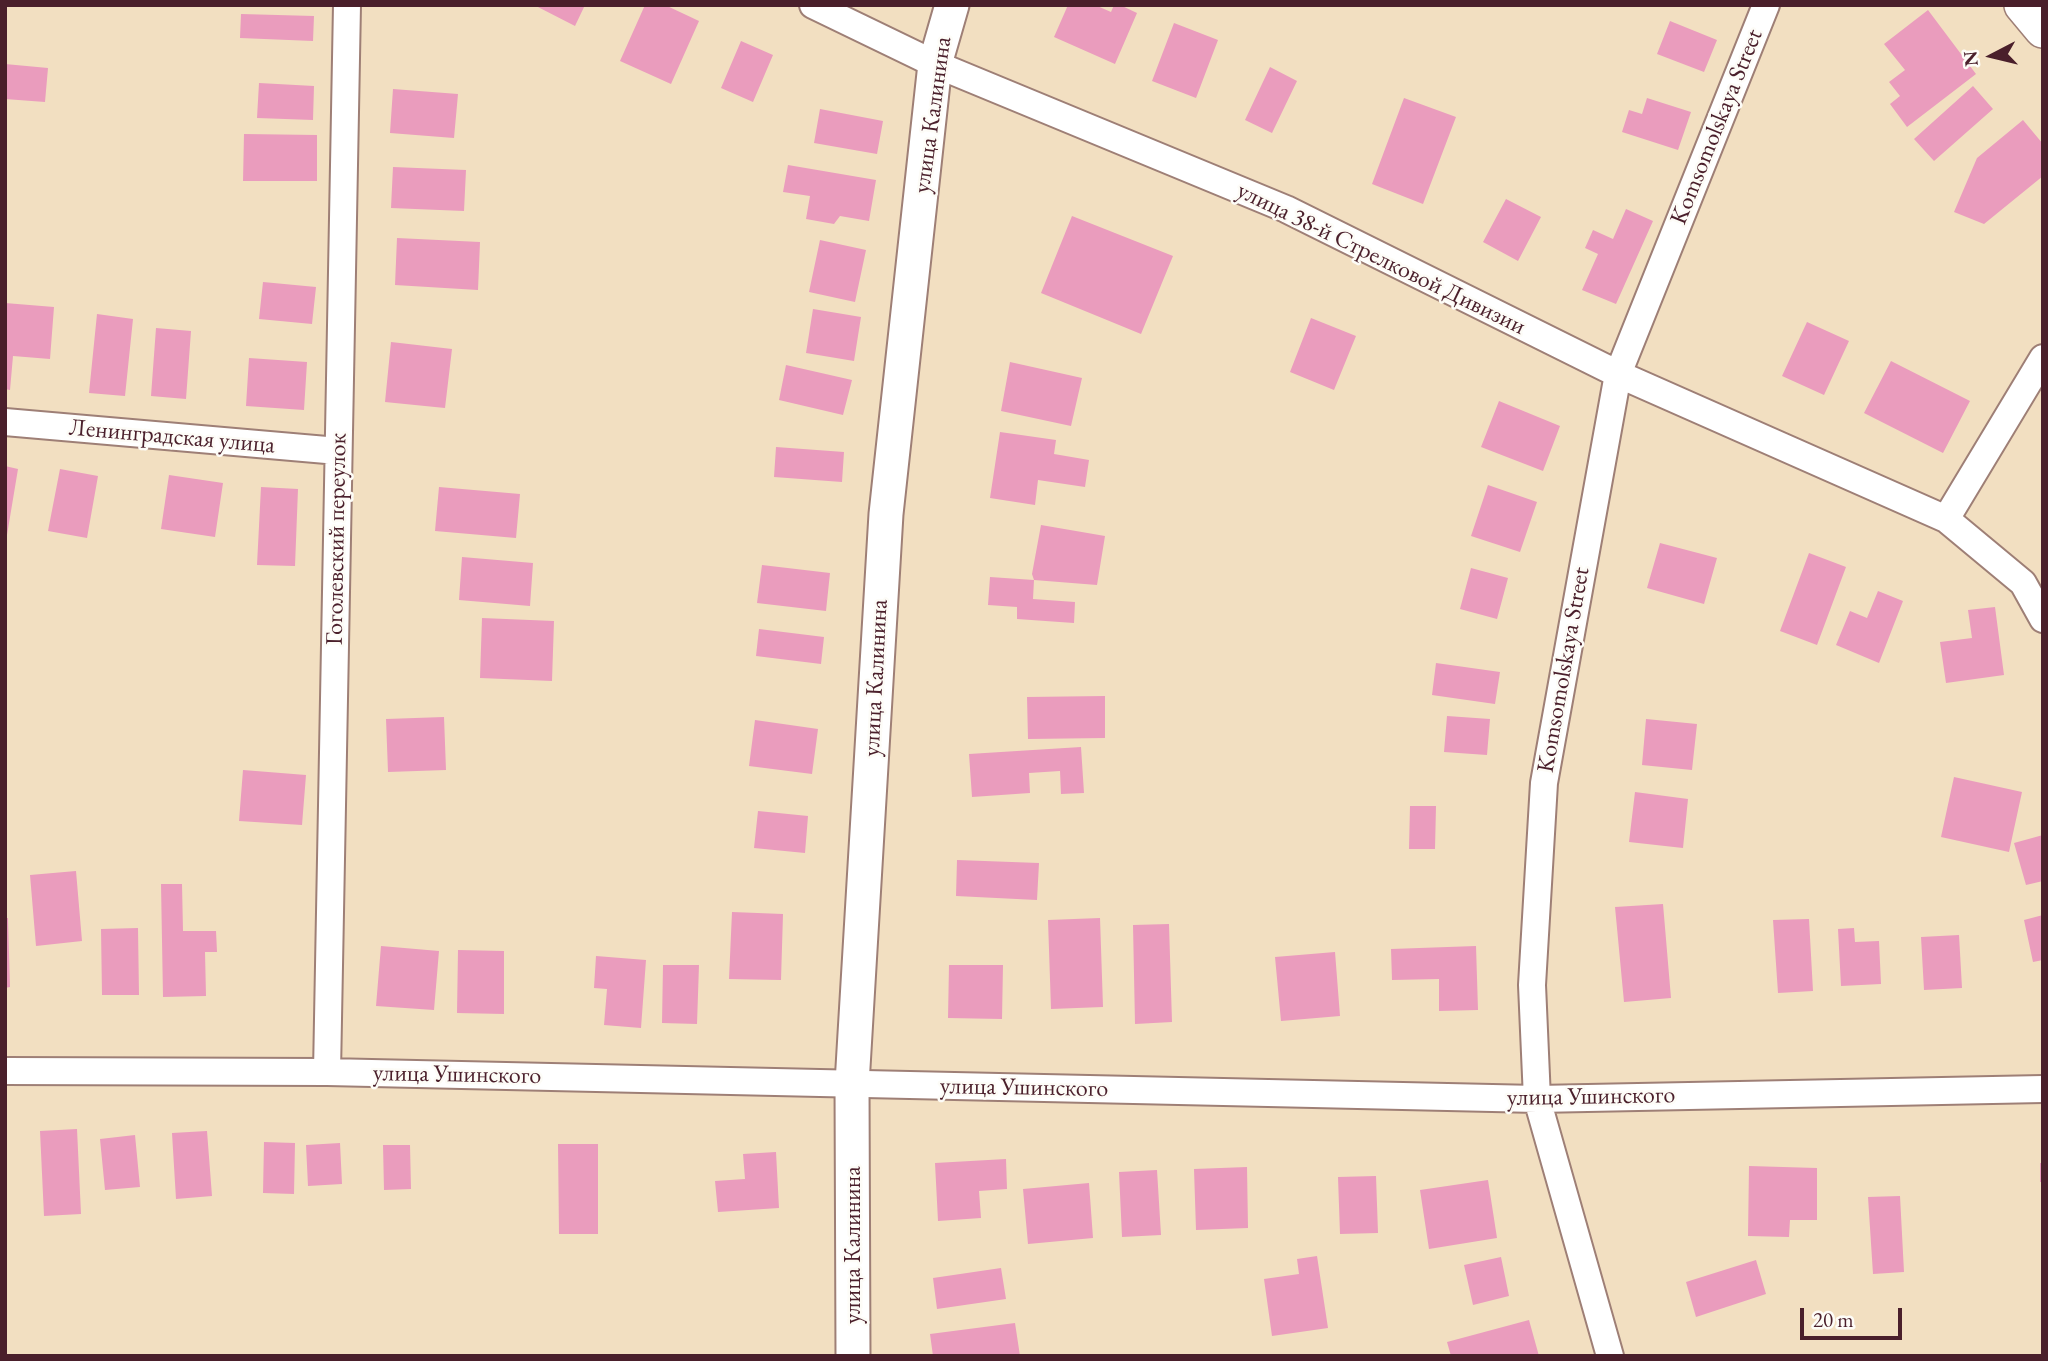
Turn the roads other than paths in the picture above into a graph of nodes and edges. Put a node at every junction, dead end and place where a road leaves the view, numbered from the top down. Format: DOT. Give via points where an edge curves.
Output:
graph roads {
  1 [pos="347,5"];
  2 [pos="813,5"];
  3 [pos="951,5"];
  4 [pos="1766,5"];
  5 [pos="2023,5"];
  6 [pos="2043,29"];
  7 [pos="935,64"];
  8 [pos="2043,358"];
  9 [pos="1618,374"];
  10 [pos="5,422"];
  11 [pos="338,451"];
  12 [pos="1946,519"];
  13 [pos="2043,619"];
  14 [pos="5,1071"];
  15 [pos="327,1072"];
  16 [pos="852,1084"];
  17 [pos="2043,1089"];
  18 [pos="1537,1099"];
  19 [pos="853,1356"];
  20 [pos="1610,1356"];
  1 -- 11 [label="street, Гоголевский переулок"];
  2 -- 7 [label="street, улица 38-й Стрелковой Дивизии"];
  3 -- 7 [label="street, улица Калинина"];
  4 -- 9 [label="street, Komsomolskaya Street"];
  5 -- 6 [label="main road"];
  7 -- 9 [label="street, улица 38-й Стрелковой Дивизии" via="1286,209"];
  7 -- 16 [label="street, улица Калинина" via="886,514"];
  8 -- 12 [label="street"];
  9 -- 12 [label="street, улица 38-й Стрелковой Дивизии"];
  9 -- 18 [label="street, Komsomolskaya Street" via="1544,783 1532,985"];
  10 -- 11 [label="street, Ленинградская улица"];
  11 -- 15 [label="street, Гоголевский переулок"];
  12 -- 13 [label="street, улица 38-й Стрелковой Дивизии" via="2023,583"];
  14 -- 15 [label="street, улица Ушинского"];
  15 -- 16 [label="street, улица Ушинского"];
  16 -- 18 [label="street, улица Ушинского"];
  16 -- 19 [label="street, улица Калинина"];
  17 -- 18 [label="street, улица Ушинского"];
  18 -- 20 [label="street, Komsomolskaya Street"];
}
